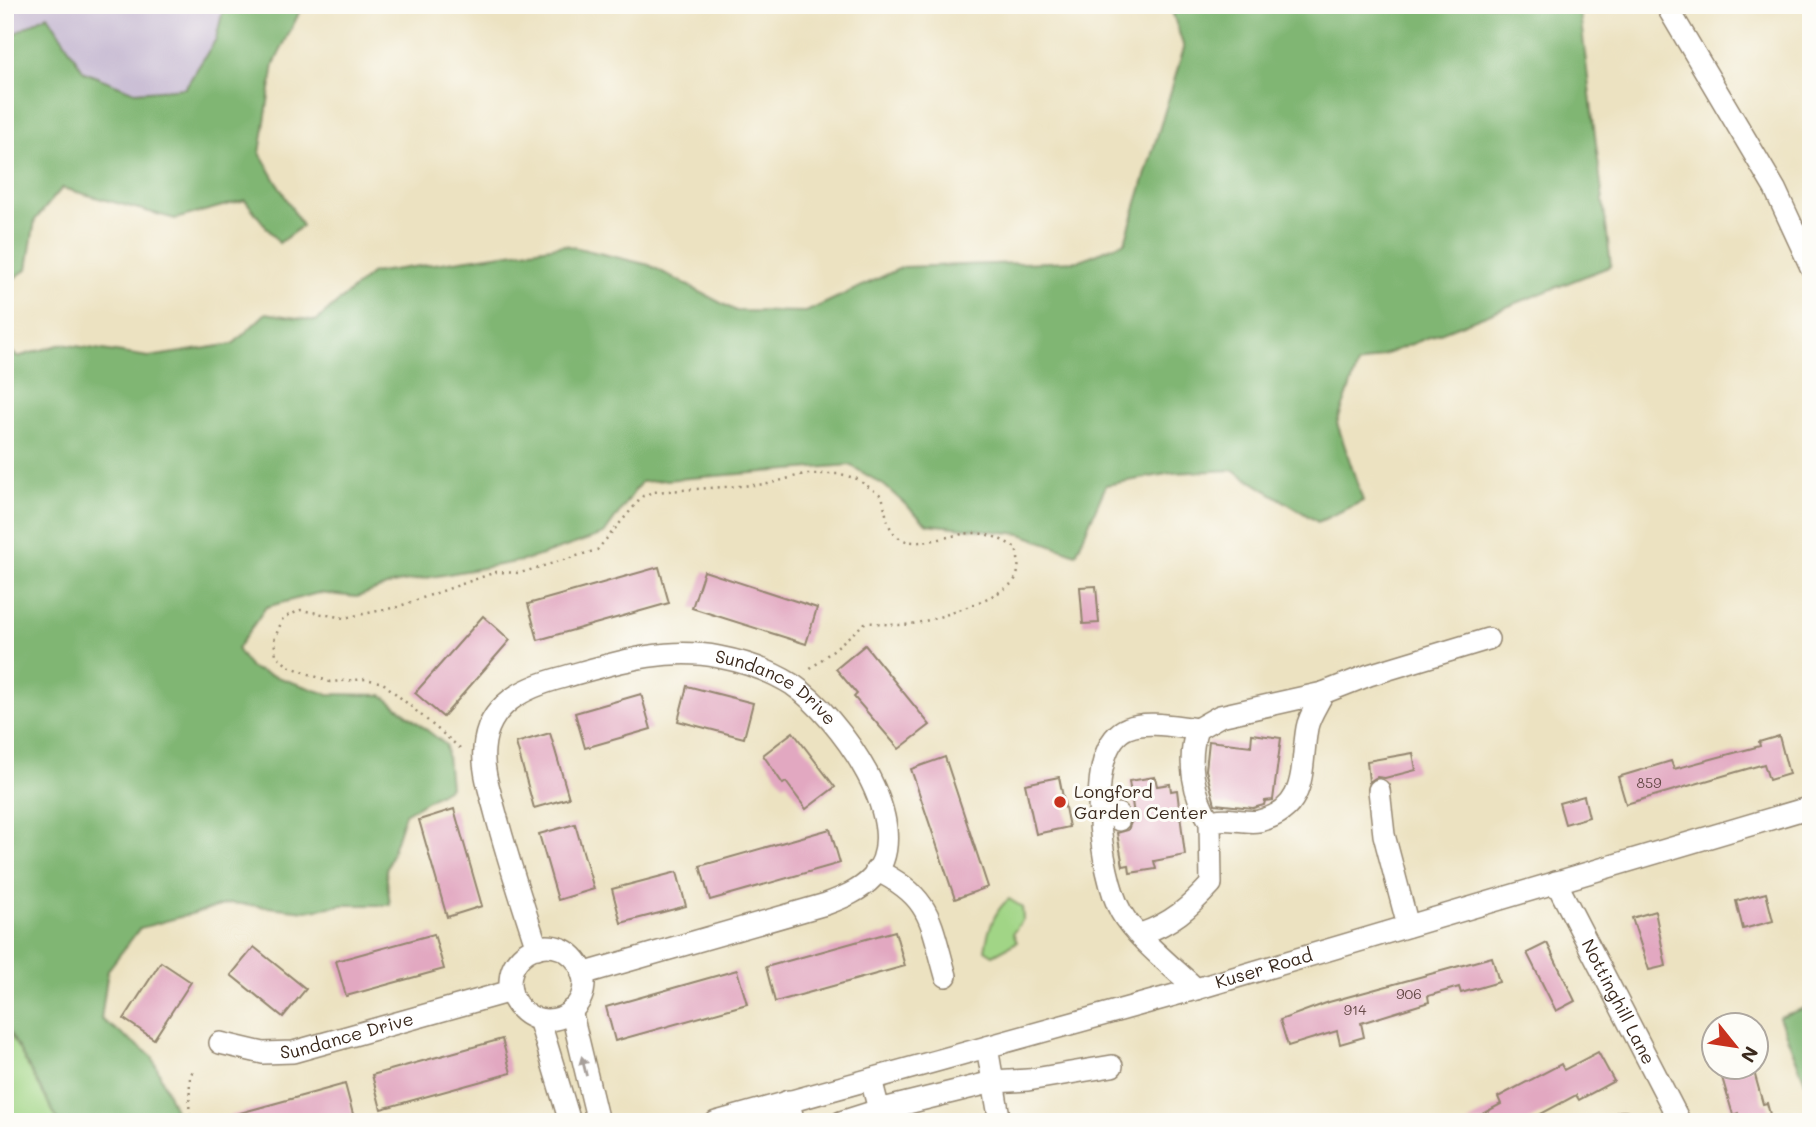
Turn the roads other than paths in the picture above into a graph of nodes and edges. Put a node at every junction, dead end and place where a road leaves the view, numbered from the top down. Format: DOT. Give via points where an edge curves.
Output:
graph roads {
  1 [pos="1666,5"];
  2 [pos="1811,267"];
  3 [pos="1488,639"];
  4 [pos="1323,693"];
  5 [pos="1197,729"];
  6 [pos="1379,790"];
  7 [pos="1811,807"];
  8 [pos="1210,822"];
  9 [pos="876,870"];
  10 [pos="1556,881"];
  11 [pos="1408,926"];
  12 [pos="1141,934"];
  13 [pos="537,947"];
  14 [pos="582,974"];
  15 [pos="946,976"];
  16 [pos="1196,989"];
  17 [pos="511,991"];
  18 [pos="571,1010"];
  19 [pos="539,1019"];
  20 [pos="220,1043"];
  21 [pos="987,1047"];
  22 [pos="1112,1066"];
  23 [pos="871,1079"];
  24 [pos="993,1082"];
  25 [pos="879,1111"];
  26 [pos="791,1112"];
  27 [pos="570,1122"];
  28 [pos="598,1122"];
  29 [pos="716,1122"];
  30 [pos="841,1122"];
  31 [pos="1000,1122"];
  32 [pos="1680,1122"];
  1 -- 2 [label="street" via="1775,189"];
  3 -- 4 [label="street"];
  4 -- 5 [label="street" via="1220,716"];
  4 -- 8 [label="street" via="1308,724 1293,802 1257,821"];
  5 -- 8 [label="street" via="1191,746 1197,801"];
  5 -- 12 [label="street" via="1129,727 1117,734 1100,765 1110,819 1100,836 1106,872 1122,913"];
  6 -- 11 [label="street" via="1384,835"];
  7 -- 10 [label="street, Kuser Road"];
  8 -- 12 [label="street" via="1211,884 1187,912"];
  9 -- 13 [label="street, Sundance Drive" via="884,850 885,824 860,756 842,730 793,685 766,671 719,657 686,653 623,660 525,690 499,709 487,732 484,750 491,795"];
  9 -- 14 [label="street" via="864,885 826,904"];
  9 -- 15 [label="street" via="918,896 931,922"];
  10 -- 11 [label="street, Kuser Road"];
  10 -- 32 [label="street, Nottinghill Lane"];
  11 -- 16 [label="street, Kuser Road"];
  12 -- 16 [label="street"];
  13 -- 14 [label="street" via="565,951"];
  13 -- 17 [label="street" via="517,961"];
  14 -- 18 [label="street" via="582,994"];
  16 -- 21 [label="street, Kuser Road"];
  17 -- 19 [label="street" via="521,1009"];
  17 -- 20 [label="street, Sundance Drive" via="293,1052 262,1053"];
  18 -- 19 [label="street" via="556,1018"];
  28 -- 18 [label="street, one-way"];
  19 -- 27 [label="street"];
  21 -- 23 [label="street, Kuser Road"];
  21 -- 24 [label="street"];
  22 -- 24 [label="street"];
  23 -- 25 [label="street"];
  23 -- 26 [label="street, Kuser Road"];
  24 -- 25 [label="street"];
  24 -- 31 [label="street"];
  25 -- 30 [label="street"];
  26 -- 29 [label="street, Kuser Road"];
}
